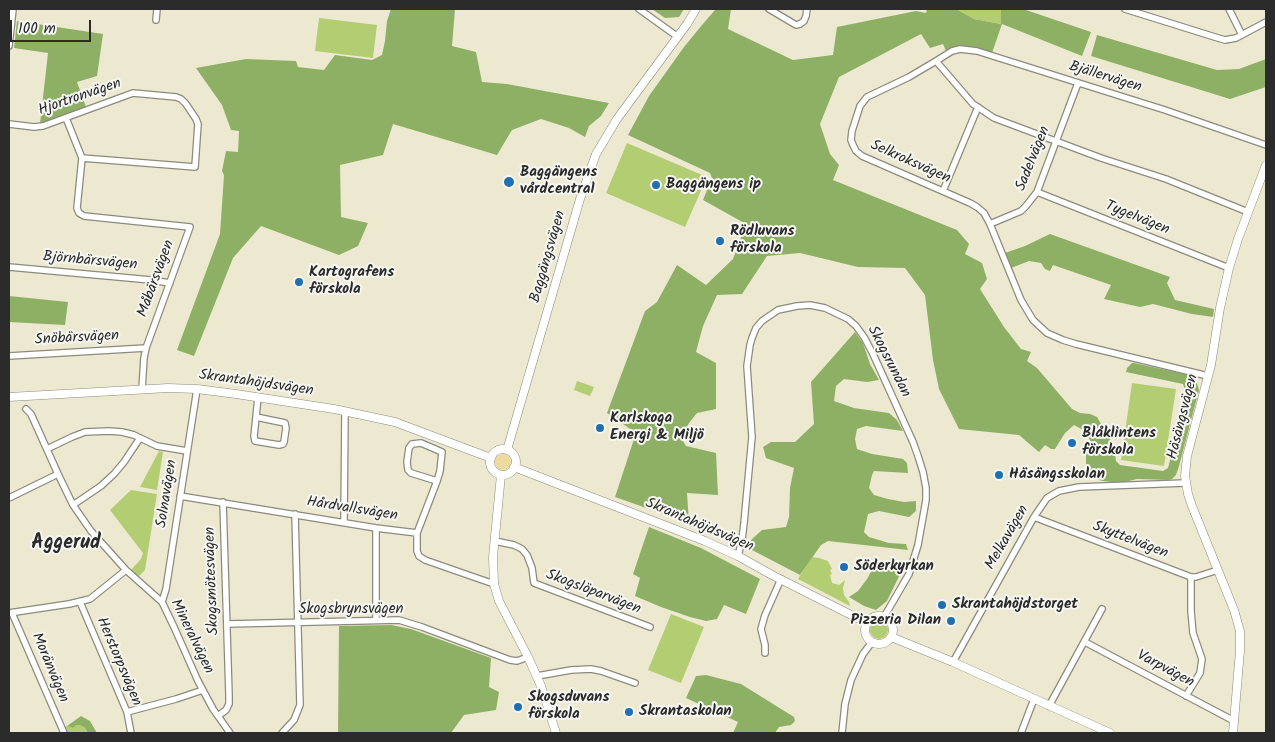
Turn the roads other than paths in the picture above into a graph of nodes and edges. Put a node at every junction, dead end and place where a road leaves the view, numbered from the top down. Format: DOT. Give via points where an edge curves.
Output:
graph roads {
  1 [pos="13,9"];
  2 [pos="157,9"];
  3 [pos="639,9"];
  4 [pos="696,9"];
  5 [pos="768,9"];
  6 [pos="807,9"];
  7 [pos="1125,9"];
  8 [pos="1229,9"];
  9 [pos="156,20"];
  10 [pos="1266,22"];
  11 [pos="1242,34"];
  12 [pos="678,36"];
  13 [pos="9,46"];
  14 [pos="936,61"];
  15 [pos="1078,83"];
  16 [pos="978,107"];
  17 [pos="66,118"];
  18 [pos="9,124"];
  19 [pos="1056,141"];
  20 [pos="1266,145"];
  21 [pos="82,158"];
  22 [pos="1266,165"];
  23 [pos="943,191"];
  24 [pos="1037,192"];
  25 [pos="1248,212"];
  26 [pos="990,224"];
  27 [pos="9,267"];
  28 [pos="1229,268"];
  29 [pos="170,283"];
  30 [pos="146,348"];
  31 [pos="9,356"];
  32 [pos="1208,376"];
  33 [pos="142,389"];
  34 [pos="197,389"];
  35 [pos="9,397"];
  36 [pos="258,397"];
  37 [pos="26,409"];
  38 [pos="345,411"];
  39 [pos="256,417"];
  40 [pos="140,438"];
  41 [pos="47,449"];
  42 [pos="507,450"];
  43 [pos="187,451"];
  44 [pos="491,458"];
  45 [pos="514,467"];
  46 [pos="58,474"];
  47 [pos="501,475"];
  48 [pos="437,481"];
  49 [pos="1185,483"];
  50 [pos="180,496"];
  51 [pos="9,498"];
  52 [pos="223,502"];
  53 [pos="73,505"];
  54 [pos="294,514"];
  55 [pos="1034,517"];
  56 [pos="344,522"];
  57 [pos="376,528"];
  58 [pos="417,533"];
  59 [pos="495,541"];
  60 [pos="738,556"];
  61 [pos="126,570"];
  62 [pos="1218,570"];
  63 [pos="1191,577"];
  64 [pos="781,579"];
  65 [pos="494,584"];
  66 [pos="80,602"];
  67 [pos="162,602"];
  68 [pos="1102,609"];
  69 [pos="10,613"];
  70 [pos="884,617"];
  71 [pos="376,620"];
  72 [pos="298,622"];
  73 [pos="867,623"];
  74 [pos="227,624"];
  75 [pos="650,627"];
  76 [pos="890,636"];
  77 [pos="872,642"];
  78 [pos="1085,642"];
  79 [pos="765,653"];
  80 [pos="528,657"];
  81 [pos="953,662"];
  82 [pos="537,676"];
  83 [pos="635,683"];
  84 [pos="203,690"];
  85 [pos="1186,696"];
  86 [pos="1034,699"];
  87 [pos="1049,706"];
  88 [pos="127,712"];
  89 [pos="218,716"];
  90 [pos="1234,720"];
  91 [pos="64,733"];
  92 [pos="131,733"];
  93 [pos="230,733"];
  94 [pos="282,733"];
  95 [pos="556,733"];
  96 [pos="842,733"];
  97 [pos="1021,733"];
  98 [pos="1110,733"];
  99 [pos="1233,733"];
  1 -- 13 [label="street"];
  2 -- 9 [label="street"];
  3 -- 12 [label="street"];
  4 -- 12 [label="street, Baggängsvägen"];
  5 -- 6 [label="street" via="796,25 804,21"];
  7 -- 11 [label="street" via="1218,38 1231,39"];
  8 -- 11 [label="street"];
  10 -- 11 [label="street"];
  12 -- 42 [label="street, Baggängsvägen" via="617,119 596,154"];
  14 -- 15 [label="street, Bjällervägen" via="952,51 969,49"];
  14 -- 16 [label="street"];
  14 -- 23 [label="street, Selkroksvägen" via="867,97 860,106 851,140 856,151 869,160"];
  15 -- 19 [label="street, Sadelvägen"];
  15 -- 20 [label="street, Bjällervägen"];
  16 -- 19 [label="street" via="1000,121"];
  16 -- 23 [label="street"];
  17 -- 18 [label="street, Hjortronvägen" via="34,127"];
  17 -- 21 [label="street"];
  17 -- 21 [label="street, Hjortronvägen" via="124,95 141,93 181,99 198,124 195,167"];
  19 -- 24 [label="street, Sadelvägen"];
  19 -- 25 [label="street" via="1166,179"];
  21 -- 29 [label="street, Måbärsvägen" via="80,214 190,227"];
  22 -- 25 [label="street, Häsängsvägen"];
  23 -- 26 [label="street, Selkroksvägen" via="977,207 984,212"];
  24 -- 26 [label="street, Sadelvägen" via="1026,206"];
  24 -- 28 [label="street, Tygelvägen"];
  25 -- 28 [label="street, Häsängsvägen"];
  26 -- 32 [label="street, Selkroksvägen" via="1021,300 1033,320 1047,333 1076,344"];
  27 -- 29 [label="street, Björnbärsvägen"];
  28 -- 32 [label="street, Häsängsvägen"];
  29 -- 30 [label="street, Måbärsvägen"];
  30 -- 31 [label="street, Snöbärsvägen"];
  30 -- 33 [label="street, Måbärsvägen"];
  32 -- 49 [label="street, Häsängsvägen" via="1187,456"];
  33 -- 34 [label="street, Skrantahöjdsvägen"];
  33 -- 35 [label="street, Skrantahöjdsvägen"];
  34 -- 36 [label="street, Skrantahöjdsvägen"];
  34 -- 43 [label="street, Solnavägen"];
  36 -- 38 [label="street, Skrantahöjdsvägen"];
  36 -- 39 [label="street"];
  37 -- 41 [label="street, Mineralvägen" via="32,414"];
  38 -- 44 [label="street, Skrantahöjdsvägen" via="395,422"];
  38 -- 56 [label="street"];
  39 -- 39 [label="street" via="255,441 283,444 285,423"];
  40 -- 41 [label="street" via="122,432 85,432"];
  40 -- 43 [label="street" via="157,446"];
  40 -- 53 [label="street" via="114,474"];
  41 -- 46 [label="street, Mineralvägen"];
  42 -- 44 [label="street" via="498,451"];
  42 -- 45 [label="street" via="514,457"];
  43 -- 50 [label="street, Solnavägen"];
  44 -- 47 [label="street" via="492,468"];
  45 -- 47 [label="street" via="510,473"];
  45 -- 60 [label="street, Skrantahöjdsvägen"];
  46 -- 51 [label="street"];
  46 -- 53 [label="street, Mineralvägen"];
  47 -- 59 [label="street"];
  48 -- 48 [label="street" via="442,452 421,443 412,444 408,470"];
  48 -- 58 [label="street"];
  49 -- 55 [label="street, Melkavägen" via="1079,487 1059,491 1048,498"];
  49 -- 62 [label="street, Häsängsvägen"];
  50 -- 52 [label="street, Hårdvallsvägen"];
  50 -- 67 [label="street, Solnavägen"];
  52 -- 54 [label="street, Hårdvallsvägen"];
  52 -- 74 [label="street, Skogsmötesvägen"];
  53 -- 61 [label="street, Mineralvägen" via="100,543"];
  54 -- 56 [label="street, Hårdvallsvägen"];
  54 -- 72 [label="street"];
  55 -- 63 [label="street, Skyttelvägen"];
  55 -- 81 [label="street, Melkavägen"];
  56 -- 57 [label="street, Hårdvallsvägen"];
  57 -- 58 [label="street, Hårdvallsvägen"];
  57 -- 71 [label="street"];
  58 -- 65 [label="street, Hårdvallsvägen" via="417,551 425,560"];
  59 -- 65 [label="street"];
  59 -- 75 [label="street, Skogslöparvägen" via="522,549 530,561 534,583"];
  60 -- 64 [label="street, Skrantahöjdsvägen"];
  60 -- 70 [label="street, Skogsrundan" via="752,437 747,366 752,338 762,321 778,310 803,305 825,308 848,319 864,337 913,442 923,472 926,500 918,545 909,574"];
  61 -- 66 [label="street" via="90,599"];
  61 -- 67 [label="street, Mineralvägen"];
  62 -- 63 [label="street"];
  62 -- 90 [label="street, Häsängsvägen" via="1240,631"];
  63 -- 85 [label="street" via="1192,633 1202,659 1200,673"];
  64 -- 73 [label="street, Skrantahöjdsvägen"];
  64 -- 79 [label="street" via="761,629"];
  65 -- 80 [label="street" via="499,601"];
  66 -- 69 [label="street"];
  66 -- 88 [label="street, Herstorpsvägen"];
  67 -- 84 [label="street, Mineralvägen"];
  68 -- 78 [label="street"];
  69 -- 91 [label="street, Moränvägen"];
  70 -- 73 [label="street" via="874,617"];
  70 -- 76 [label="street" via="892,625"];
  71 -- 72 [label="street, Skogsbrynsvägen"];
  71 -- 80 [label="street, Skogsbrynsvägen" via="408,622 510,660"];
  72 -- 74 [label="street, Skogsbrynsvägen"];
  72 -- 94 [label="street" via="300,705 298,714"];
  73 -- 77 [label="street" via="866,634"];
  74 -- 89 [label="street, Skogsmötesvägen" via="229,704"];
  76 -- 77 [label="street" via="881,643"];
  76 -- 81 [label="street"];
  77 -- 96 [label="street" via="851,680"];
  78 -- 85 [label="street, Varpvägen"];
  78 -- 87 [label="street"];
  80 -- 82 [label="street"];
  81 -- 86 [label="street"];
  82 -- 83 [label="street" via="591,669"];
  82 -- 95 [label="street"];
  84 -- 88 [label="street"];
  84 -- 89 [label="street, Mineralvägen"];
  85 -- 90 [label="street, Varpvägen"];
  86 -- 87 [label="street"];
  86 -- 97 [label="street"];
  87 -- 98 [label="street"];
  88 -- 92 [label="street, Herstorpsvägen"];
  89 -- 93 [label="street, Mineralvägen"];
  90 -- 99 [label="street, Häsängsvägen"];
}
